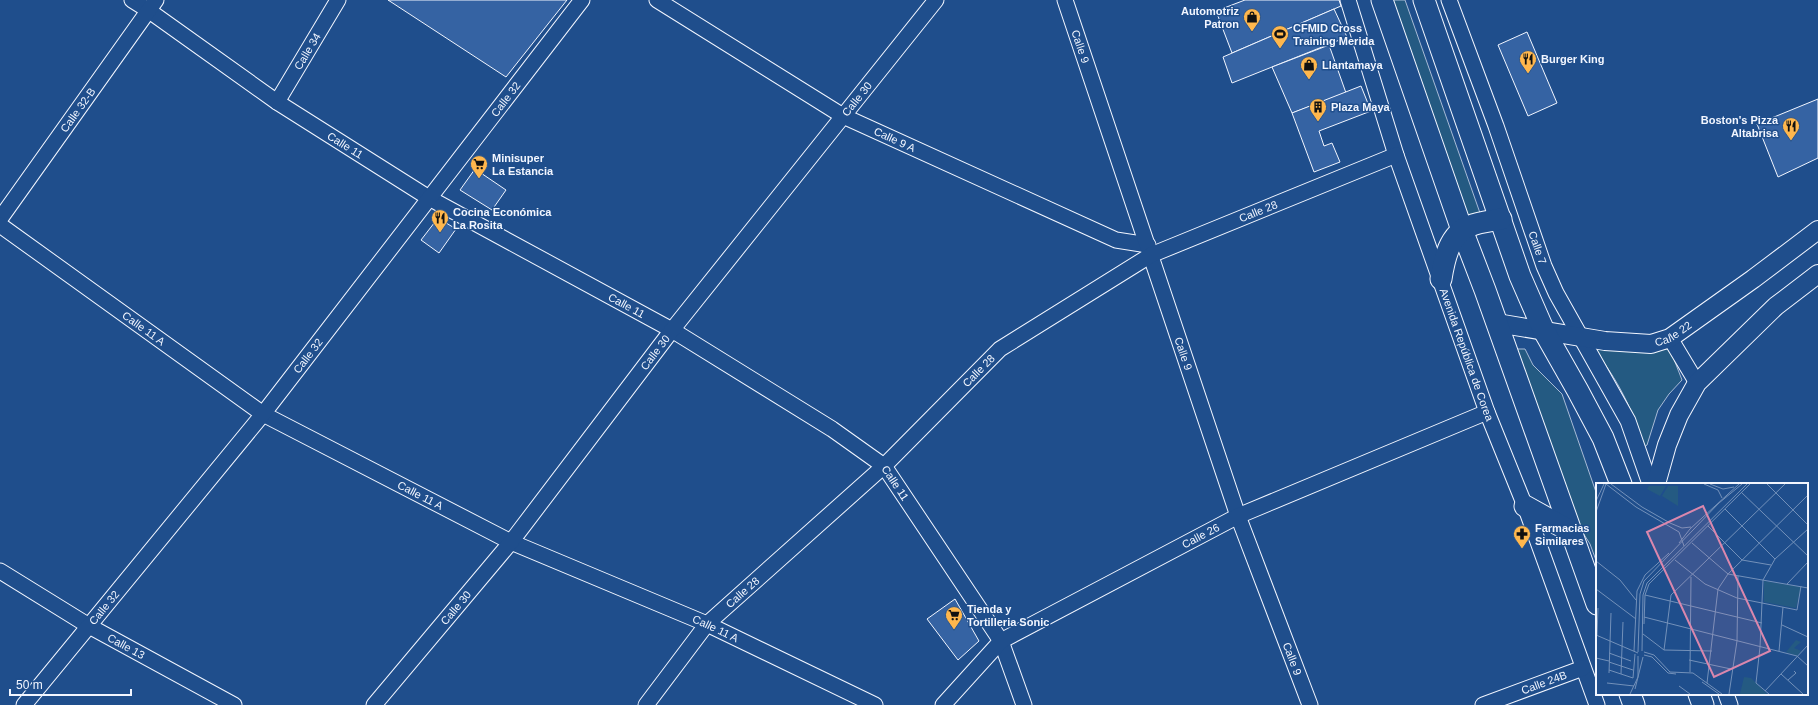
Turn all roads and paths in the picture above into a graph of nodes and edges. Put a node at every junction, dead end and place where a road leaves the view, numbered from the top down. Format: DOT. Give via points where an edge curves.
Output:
graph roads {
  1 [pos="132,0"];
  2 [pos="338,0"];
  3 [pos="582,0"];
  4 [pos="657,0"];
  5 [pos="936,0"];
  6 [pos="1065,0"];
  7 [pos="1348,0"];
  8 [pos="1382,0"];
  9 [pos="1424,0"];
  10 [pos="1449,0"];
  11 [pos="152,5"];
  12 [pos="277,102"];
  13 [pos="843,116"];
  14 [pos="1396,155"];
  15 [pos="429,198"];
  16 [pos="0,219"];
  17 [pos="1501,219"];
  18 [pos="0,226"];
  19 [pos="1462,230"];
  20 [pos="1818,230"];
  21 [pos="1150,250"];
  22 [pos="1818,274"];
  23 [pos="1441,279"];
  24 [pos="1497,323"];
  25 [pos="672,330"];
  26 [pos="1544,331"];
  27 [pos="1581,338"];
  28 [pos="1670,338"];
  29 [pos="1697,383"];
  30 [pos="1487,412"];
  31 [pos="263,414"];
  32 [pos="884,466"];
  33 [pos="1621,483"];
  34 [pos="1650,483"];
  35 [pos="1656,483"];
  36 [pos="1525,506"];
  37 [pos="1238,516"];
  38 [pos="1570,531"];
  39 [pos="511,542"];
  40 [pos="0,571"];
  41 [pos="1596,601"];
  42 [pos="707,624"];
  43 [pos="89,626"];
  44 [pos="1001,640"];
  45 [pos="1583,668"];
  46 [pos="1630,695"];
  47 [pos="1698,695"];
  48 [pos="1726,695"];
  49 [pos="24,705"];
  50 [pos="234,705"];
  51 [pos="374,705"];
  52 [pos="646,705"];
  53 [pos="875,705"];
  54 [pos="943,705"];
  55 [pos="1024,705"];
  56 [pos="1310,705"];
  57 [pos="1483,705"];
  58 [pos="1597,705"];
  59 [pos="1634,705"];
  60 [pos="1703,705"];
  61 [pos="1730,705"];
  1 -- 11 [label="street, Calle 11"];
  2 -- 12 [label="street, Calle 34"];
  3 -- 15 [label="street, Calle 32"];
  4 -- 13 [label="street, Calle 9 A"];
  5 -- 13 [label="street, Calle 30"];
  6 -- 21 [label="street, Calle 9"];
  7 -- 14 [label="street, Avenida República de Corea"];
  8 -- 19 [label="main road"];
  9 -- 17 [label="main road"];
  10 -- 27 [label="street, Calle 7" via="1544,266"];
  11 -- 12 [label="street, Calle 11"];
  11 -- 16 [label="street, Calle 32-B"];
  12 -- 15 [label="street, Calle 11"];
  13 -- 21 [label="street, Calle 9 A" via="1116,240"];
  13 -- 25 [label="street, Calle 30"];
  14 -- 21 [label="street, Calle 28"];
  14 -- 23 [label="street, Avenida República de Corea"];
  15 -- 25 [label="street, Calle 11"];
  15 -- 31 [label="street, Calle 32"];
  17 -- 19 [label="main road" via="1471,225"];
  17 -- 26 [label="main road" via="1520,276"];
  18 -- 31 [label="street, Calle 11 A"];
  19 -- 23 [label="main road" via="1445,256"];
  19 -- 24 [label="main road"];
  20 -- 28 [label="street, Calle 22"];
  21 -- 32 [label="street, Calle 28" via="1000,349"];
  21 -- 37 [label="street, Calle 9"];
  22 -- 29 [label="street" via="1776,306"];
  23 -- 30 [label="street, Avenida República de Corea"];
  24 -- 26 [label="street, Calle 22"];
  24 -- 38 [label="main road"];
  25 -- 32 [label="street, Calle 11" via="832,429"];
  25 -- 39 [label="street, Calle 30"];
  26 -- 27 [label="street, Calle 22"];
  26 -- 33 [label="main road" via="1603,438"];
  27 -- 28 [label="street, Calle 22" via="1651,344"];
  27 -- 34 [label="street, Calle 7" via="1628,421"];
  28 -- 29 [label="street"];
  29 -- 35 [label="street" via="1679,415"];
  30 -- 36 [label="street, Avenida República de Corea"];
  30 -- 37 [label="street, Calle 26"];
  31 -- 39 [label="street, Calle 11 A"];
  31 -- 43 [label="street, Calle 32"];
  32 -- 42 [label="street, Calle 28"];
  32 -- 44 [label="street, Calle 11"];
  36 -- 38 [label="main road"];
  36 -- 45 [label="street, Avenida República de Corea"];
  37 -- 44 [label="street, Calle 26"];
  37 -- 56 [label="street, Calle 9"];
  38 -- 41 [label="main road"];
  39 -- 42 [label="street, Calle 11 A"];
  39 -- 51 [label="street, Calle 30"];
  40 -- 43 [label="street, Calle 13"];
  42 -- 52 [label="street, Calle 28"];
  42 -- 53 [label="street, Calle 11 A"];
  43 -- 49 [label="street, Calle 32"];
  43 -- 50 [label="street, Calle 13"];
  44 -- 54 [label="street, Calle 26"];
  44 -- 55 [label="street, Calle 11"];
  45 -- 57 [label="street, Calle 24B"];
  45 -- 58 [label="street, Avenida República de Corea"];
  46 -- 59 [label="main road"];
  47 -- 60 [label="main road"];
  48 -- 61 [label="street"];
}
